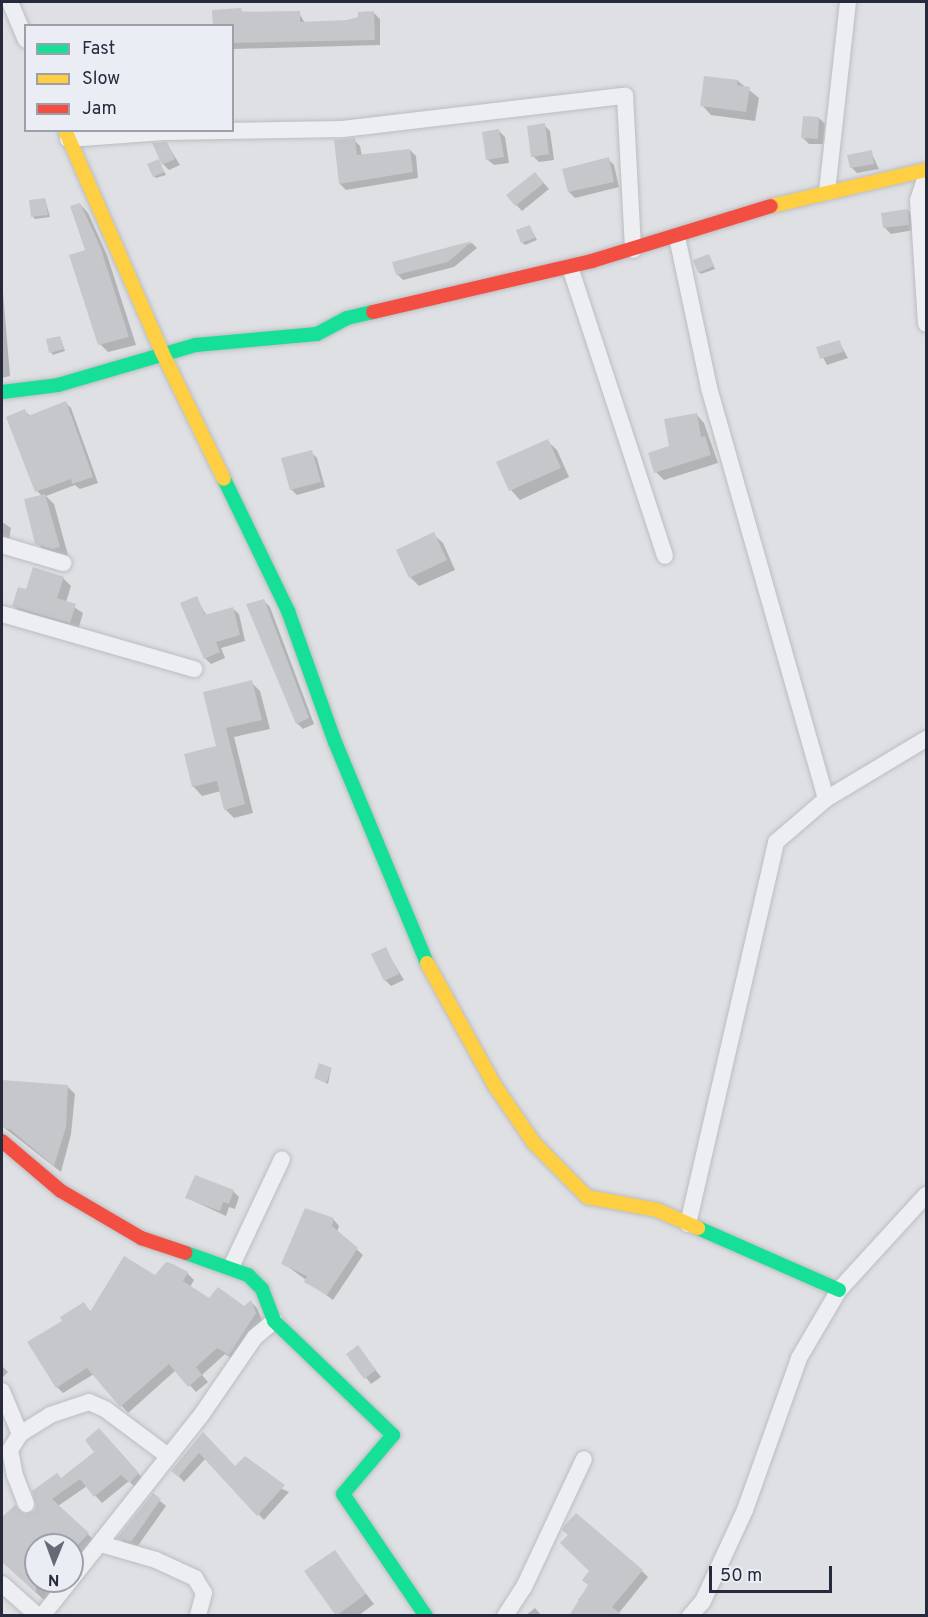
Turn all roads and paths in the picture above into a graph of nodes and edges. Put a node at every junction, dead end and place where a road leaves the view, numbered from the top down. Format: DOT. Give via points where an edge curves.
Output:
graph roads {
  1 [pos="10,2"];
  2 [pos="848,2"];
  3 [pos="24,35"];
  4 [pos="234,131"];
  5 [pos="164,132"];
  6 [pos="67,135"];
  7 [pos="927,170"];
  8 [pos="927,176"];
  9 [pos="827,192"];
  10 [pos="677,237"];
  11 [pos="633,250"];
  12 [pos="570,267"];
  13 [pos="927,324"];
  14 [pos="162,352"];
  15 [pos="2,392"];
  16 [pos="2,545"];
  17 [pos="664,556"];
  18 [pos="63,563"];
  19 [pos="2,614"];
  20 [pos="194,669"];
  21 [pos="927,739"];
  22 [pos="825,799"];
  23 [pos="2,1141"];
  24 [pos="282,1159"];
  25 [pos="927,1195"];
  26 [pos="688,1224"];
  27 [pos="231,1267"];
  28 [pos="838,1290"];
  29 [pos="274,1321"];
  30 [pos="2,1391"];
  31 [pos="20,1434"];
  32 [pos="168,1456"];
  33 [pos="584,1459"];
  34 [pos="26,1504"];
  35 [pos="101,1544"];
  36 [pos="2,1584"];
  37 [pos="38,1616"];
  38 [pos="42,1616"];
  39 [pos="198,1616"];
  40 [pos="426,1616"];
  41 [pos="506,1616"];
  42 [pos="690,1616"];
  1 -- 3 [label="street"];
  2 -- 9 [label="street"];
  4 -- 11 [label="street" via="342,129 625,96"];
  5 -- 6 [label="street"];
  6 -- 14 [label="street"];
  7 -- 9 [label="street"];
  8 -- 13 [label="street" via="918,200"];
  9 -- 10 [label="street" via="752,211"];
  10 -- 11 [label="street"];
  10 -- 22 [label="street" via="709,388"];
  11 -- 12 [label="street"];
  12 -- 14 [label="street" via="347,318 300,338 196,345"];
  12 -- 17 [label="street"];
  14 -- 15 [label="street" via="58,385"];
  14 -- 26 [label="street" via="288,611 386,870 441,994 478,1058 534,1143 587,1197 657,1210"];
  16 -- 18 [label="street"];
  19 -- 20 [label="street"];
  21 -- 22 [label="street"];
  22 -- 26 [label="street" via="776,842"];
  23 -- 27 [label="street" via="61,1191 121,1227 141,1238"];
  24 -- 27 [label="street"];
  25 -- 28 [label="street"];
  26 -- 28 [label="street"];
  27 -- 29 [label="street" via="248,1275 262,1289"];
  28 -- 42 [label="street" via="799,1358 745,1510 703,1601"];
  29 -- 32 [label="street" via="255,1337 249,1351"];
  29 -- 40 [label="street" via="393,1435 343,1494"];
  30 -- 31 [label="street"];
  31 -- 32 [label="street" via="50,1416 89,1402 105,1409"];
  31 -- 34 [label="street" via="10,1450"];
  32 -- 35 [label="street"];
  33 -- 41 [label="street" via="529,1577"];
  35 -- 38 [label="street"];
  35 -- 39 [label="street" via="156,1560 195,1578 204,1593"];
  36 -- 37 [label="street"];
}
